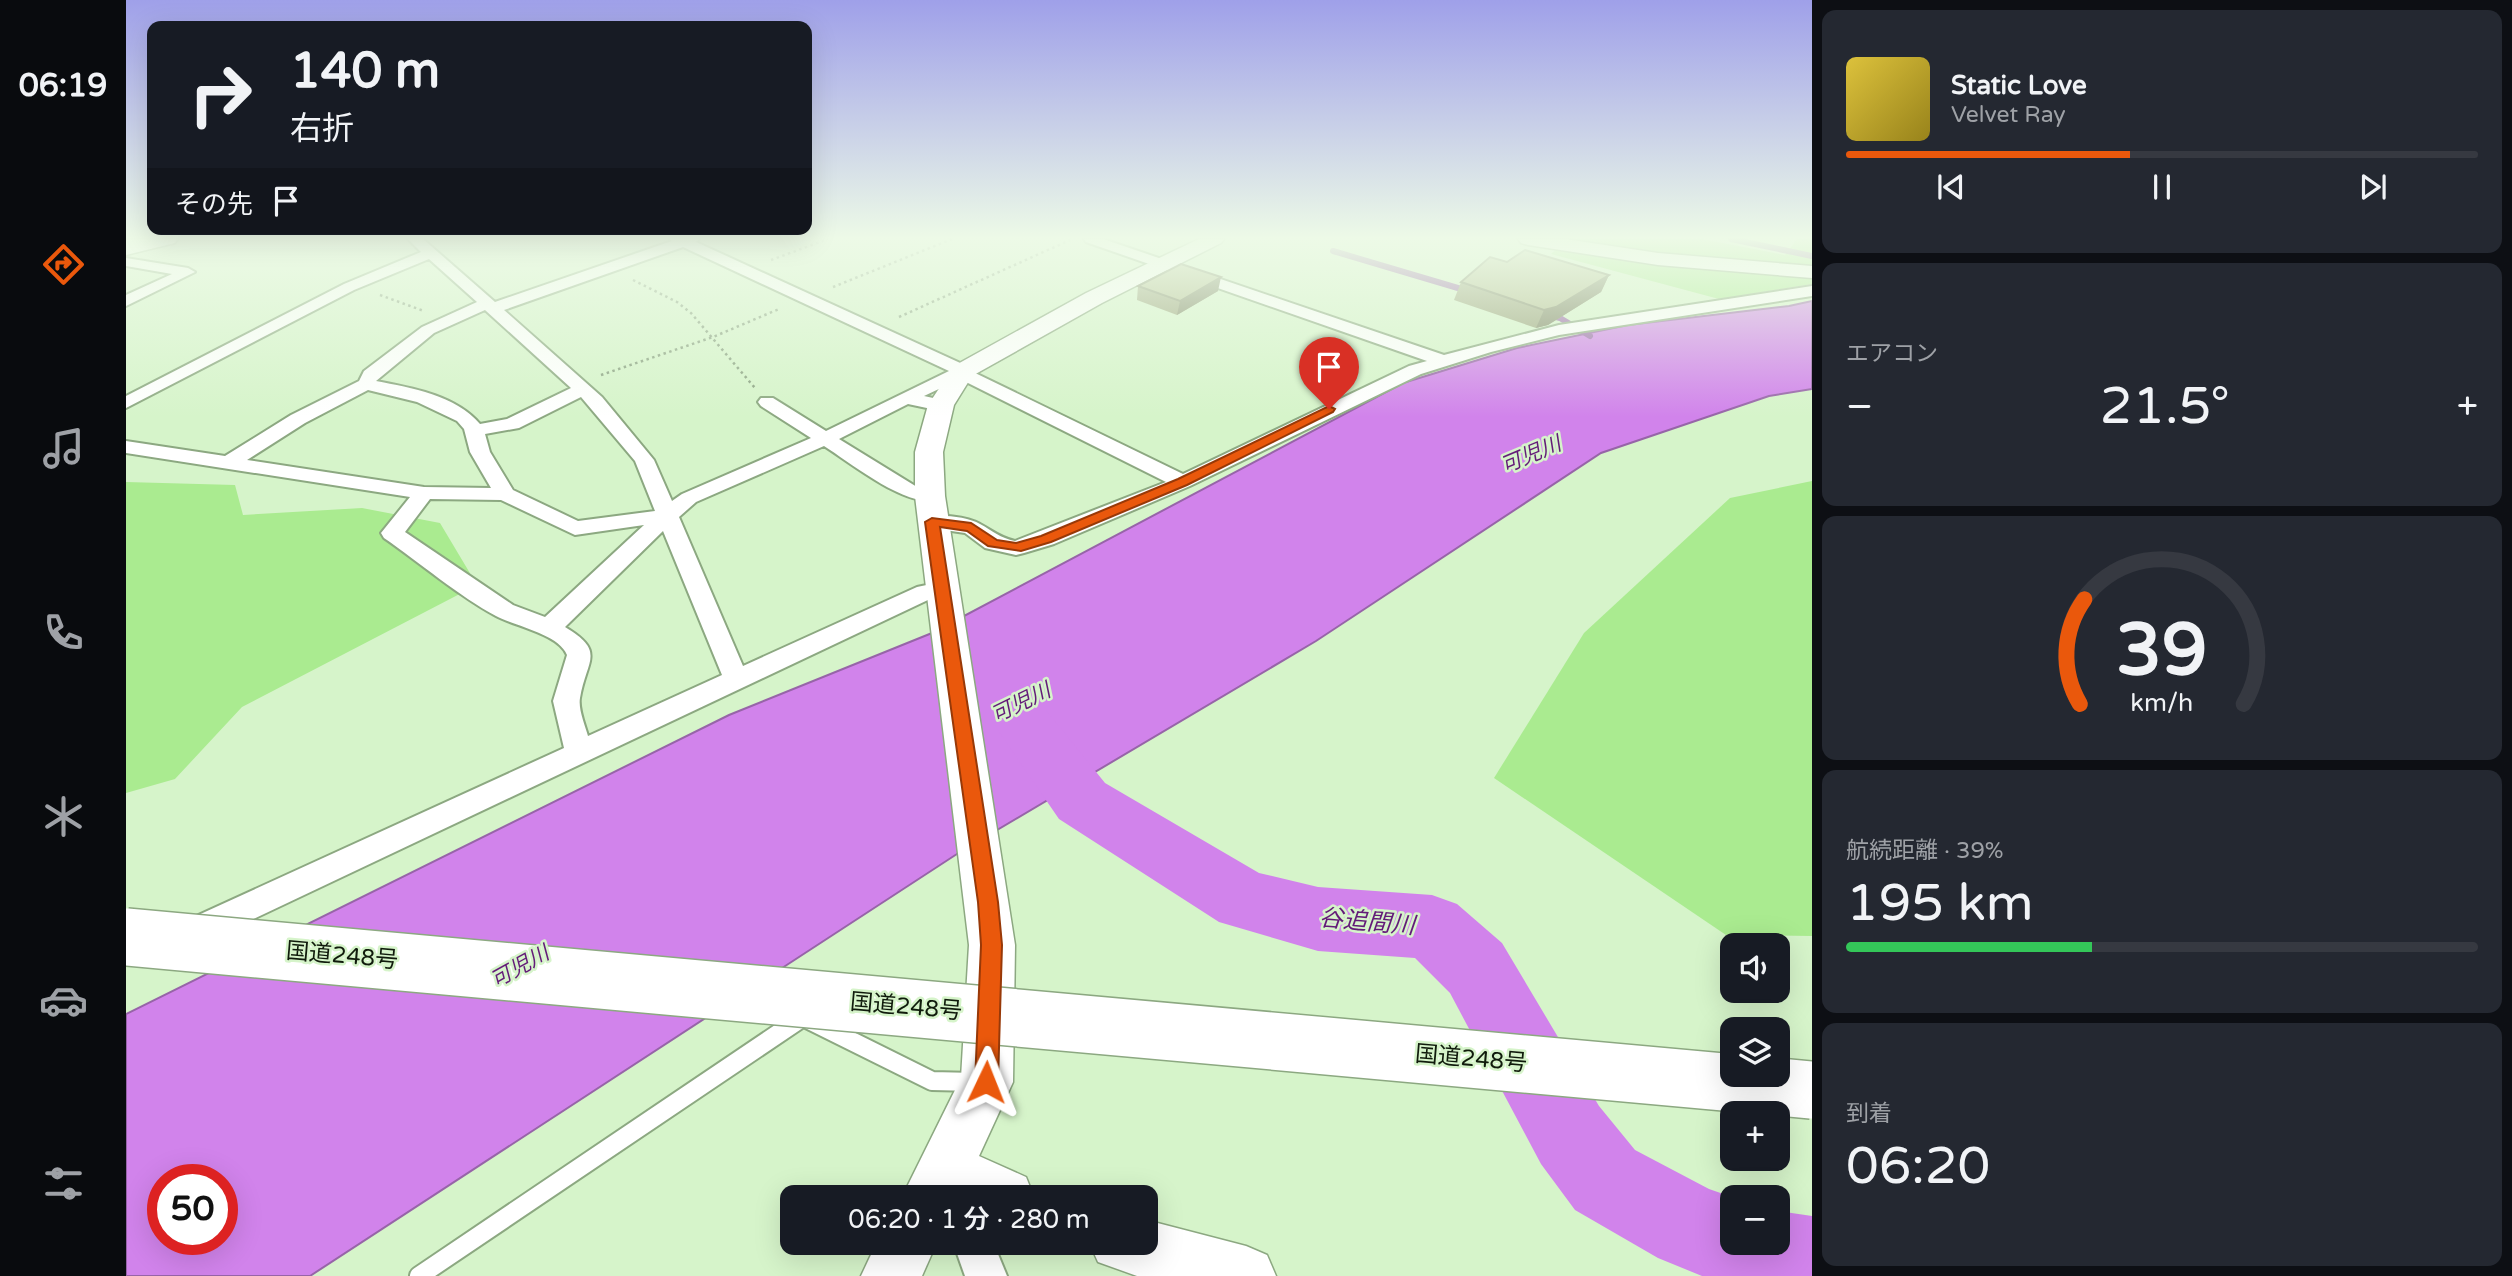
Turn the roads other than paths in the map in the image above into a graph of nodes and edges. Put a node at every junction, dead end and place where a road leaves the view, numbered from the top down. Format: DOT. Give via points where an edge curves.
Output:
graph roads {
  1 [pos="326,299"];
  2 [pos="482,299"];
  3 [pos="514,299"];
  4 [pos="807,299"];
  5 [pos="1093,299"];
  6 [pos="1264,299"];
  7 [pos="1762,299"];
  8 [pos="491,306"];
  9 [pos="1444,361"];
  10 [pos="962,372"];
  11 [pos="366,384"];
  12 [pos="580,386"];
  13 [pos="906,398"];
  14 [pos="767,402"];
  15 [pos="126,403"];
  16 [pos="941,405"];
  17 [pos="475,430"];
  18 [pos="824,439"];
  19 [pos="126,447"];
  20 [pos="226,464"];
  21 [pos="1183,482"];
  22 [pos="424,494"];
  23 [pos="505,494"];
  24 [pos="931,509"];
  25 [pos="667,516"];
  26 [pos="941,590"];
  27 [pos="550,628"];
  28 [pos="737,681"];
  29 [pos="579,754"];
  30 [pos="126,937"];
  31 [pos="126,963"];
  32 [pos="986,1082"];
  33 [pos="1812,1090"];
  34 [pos="944,1185"];
  35 [pos="1158,1253"];
  36 [pos="902,1255"];
  37 [pos="978,1255"];
  38 [pos="419,1276"];
  39 [pos="891,1276"];
  40 [pos="986,1276"];
  41 [pos="1246,1276"];
  1 -- 15 [label="street"];
  2 -- 8 [label="street"];
  3 -- 8 [label="street"];
  4 -- 10 [label="street"];
  5 -- 10 [label="main road"];
  6 -- 9 [label="street"];
  7 -- 9 [label="street" via="1575,327"];
  8 -- 11 [label="street" via="417,337 370,375"];
  8 -- 12 [label="street"];
  9 -- 21 [label="street" via="1351,398"];
  10 -- 13 [label="street"];
  10 -- 16 [label="main road"];
  10 -- 21 [label="street"];
  11 -- 17 [label="street" via="451,410"];
  11 -- 20 [label="street"];
  12 -- 17 [label="street" via="512,424"];
  12 -- 25 [label="street" via="644,460"];
  13 -- 16 [label="street"];
  13 -- 18 [label="street"];
  14 -- 18 [label="street"];
  16 -- 24 [label="main road" via="929,452"];
  17 -- 23 [label="street" via="479,450"];
  18 -- 24 [label="street" via="911,491"];
  18 -- 25 [label="street" via="689,498"];
  19 -- 20 [label="street"];
  20 -- 22 [label="street"];
  21 -- 24 [label="street" via="1016,548 993,543"];
  22 -- 23 [label="street"];
  22 -- 27 [label="street" via="392,533 505,611"];
  23 -- 25 [label="street" via="575,528"];
  24 -- 26 [label="main road"];
  25 -- 27 [label="street"];
  25 -- 28 [label="street"];
  26 -- 28 [label="street" via="925,592"];
  26 -- 32 [label="main road" via="992,945"];
  27 -- 29 [label="street" via="575,644 579,655 566,701"];
  28 -- 29 [label="street"];
  29 -- 31 [label="street"];
  30 -- 33 [label="main road, 国道248号, bridge"];
  32 -- 34 [label="main road"];
  32 -- 38 [label="lane" via="932,1081 803,1017"];
  35 -- 41 [label="main road"];
  36 -- 39 [label="main road"];
  37 -- 40 [label="street"];
}
